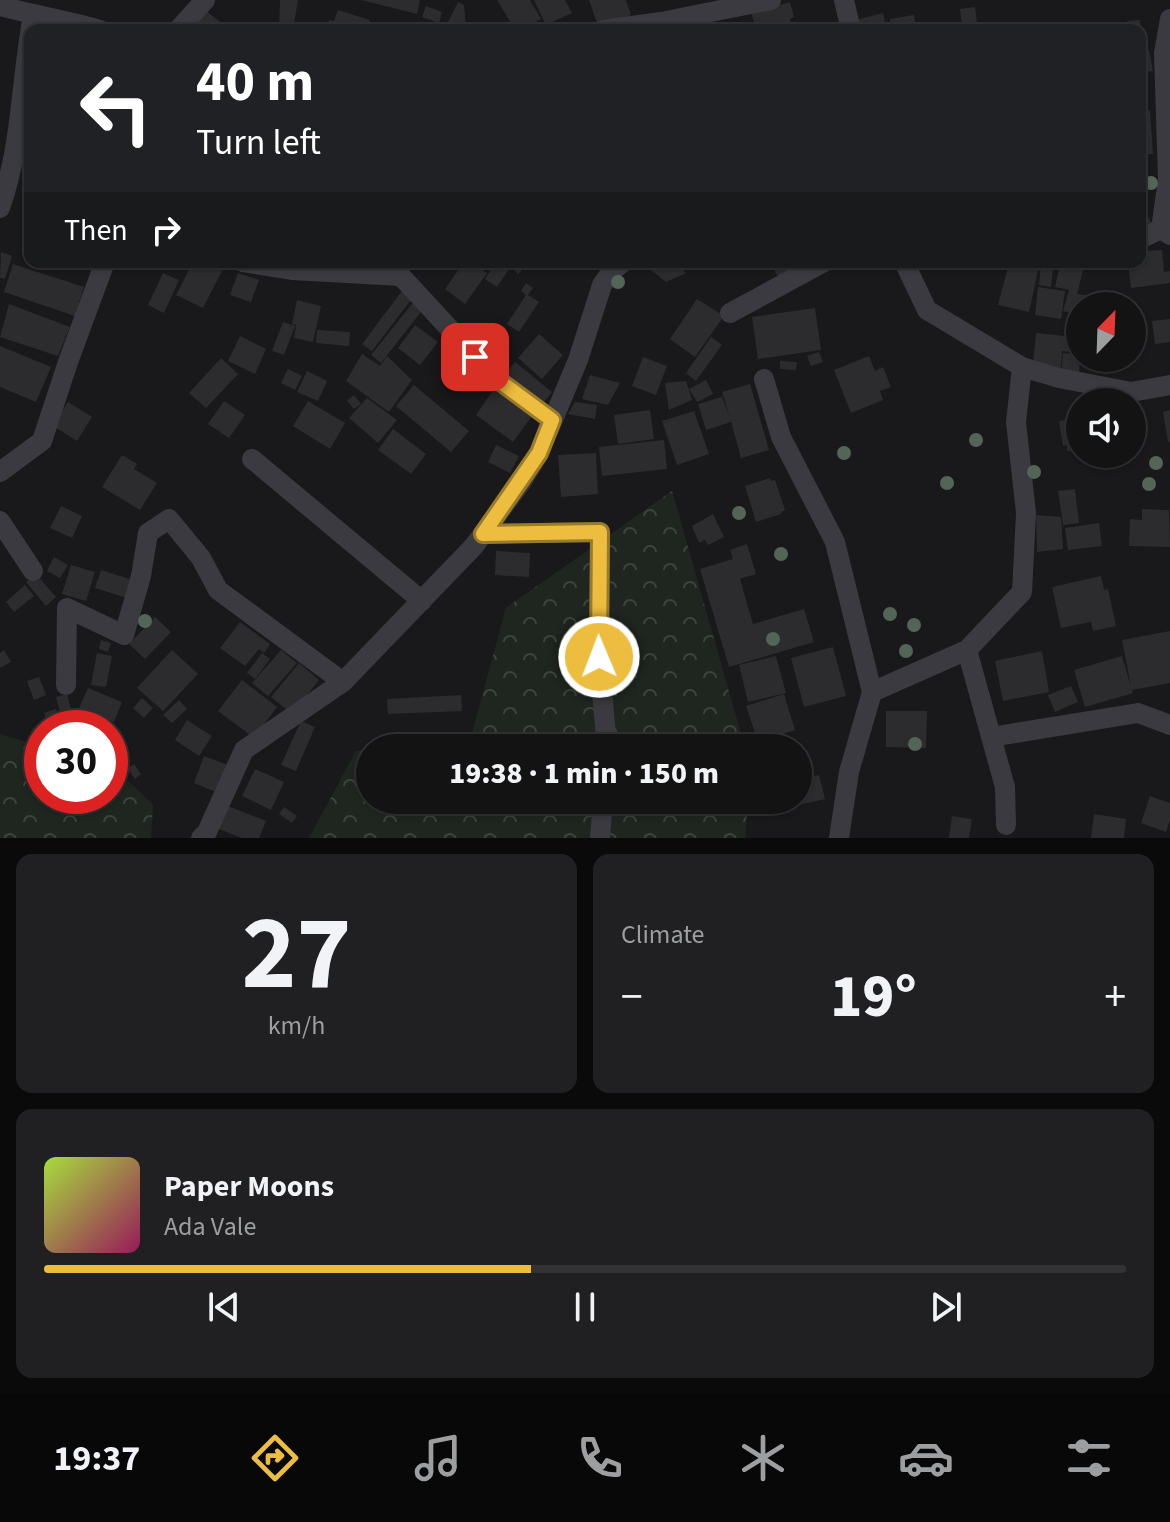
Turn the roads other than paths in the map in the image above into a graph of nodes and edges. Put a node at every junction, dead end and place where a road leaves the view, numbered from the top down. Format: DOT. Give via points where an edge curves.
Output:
graph roads {
  1 [pos="205,0"];
  2 [pos="771,0"];
  3 [pos="844,0"];
  4 [pos="0,6"];
  5 [pos="33,15"];
  6 [pos="1170,19"];
  7 [pos="31,24"];
  8 [pos="80,24"];
  9 [pos="183,24"];
  10 [pos="646,24"];
  11 [pos="850,24"];
  12 [pos="24,62"];
  13 [pos="0,208"];
  14 [pos="1165,232"];
  15 [pos="103,268"];
  16 [pos="280,268"];
  17 [pos="616,268"];
  18 [pos="813,268"];
  19 [pos="907,268"];
  20 [pos="730,313"];
  21 [pos="1022,367"];
  22 [pos="764,379"];
  23 [pos="1170,385"];
  24 [pos="552,420"];
  25 [pos="252,459"];
  26 [pos="0,472"];
  27 [pos="0,521"];
  28 [pos="483,534"];
  29 [pos="33,571"];
  30 [pos="422,601"];
  31 [pos="967,650"];
  32 [pos="343,682"];
  33 [pos="66,685"];
  34 [pos="872,692"];
  35 [pos="1170,725"];
  36 [pos="606,734"];
  37 [pos="991,737"];
  38 [pos="602,814"];
  39 [pos="1006,825"];
  40 [pos="201,838"];
  41 [pos="600,838"];
  42 [pos="839,838"];
  1 -- 9 [label="street"];
  2 -- 10 [label="street"];
  3 -- 11 [label="street"];
  4 -- 5 [label="street"];
  5 -- 7 [label="street"];
  5 -- 8 [label="street"];
  6 -- 14 [label="street" via="1163,64"];
  12 -- 13 [label="street" via="16,149"];
  15 -- 26 [label="street" via="42,441"];
  16 -- 24 [label="street" via="401,276 494,377"];
  17 -- 24 [label="street" via="596,298 578,360"];
  18 -- 20 [label="street"];
  19 -- 21 [label="street" via="927,310"];
  21 -- 23 [label="street" via="1131,392"];
  21 -- 31 [label="street" via="1016,422 1026,513 1022,592"];
  22 -- 34 [label="street" via="781,437 835,542"];
  24 -- 28 [label="street" via="539,453"];
  25 -- 30 [label="street"];
  27 -- 29 [label="street"];
  28 -- 30 [label="street"];
  28 -- 36 [label="street" via="600,532 599,657"];
  30 -- 32 [label="street"];
  31 -- 34 [label="street"];
  31 -- 37 [label="street"];
  32 -- 33 [label="street" via="218,590 201,558 169,519 148,533 124,635 67,608"];
  32 -- 40 [label="street" via="244,750"];
  34 -- 42 [label="street" via="849,772"];
  35 -- 37 [label="street" via="1138,713"];
  37 -- 39 [label="street" via="1005,787"];
  38 -- 41 [label="street"];
}
